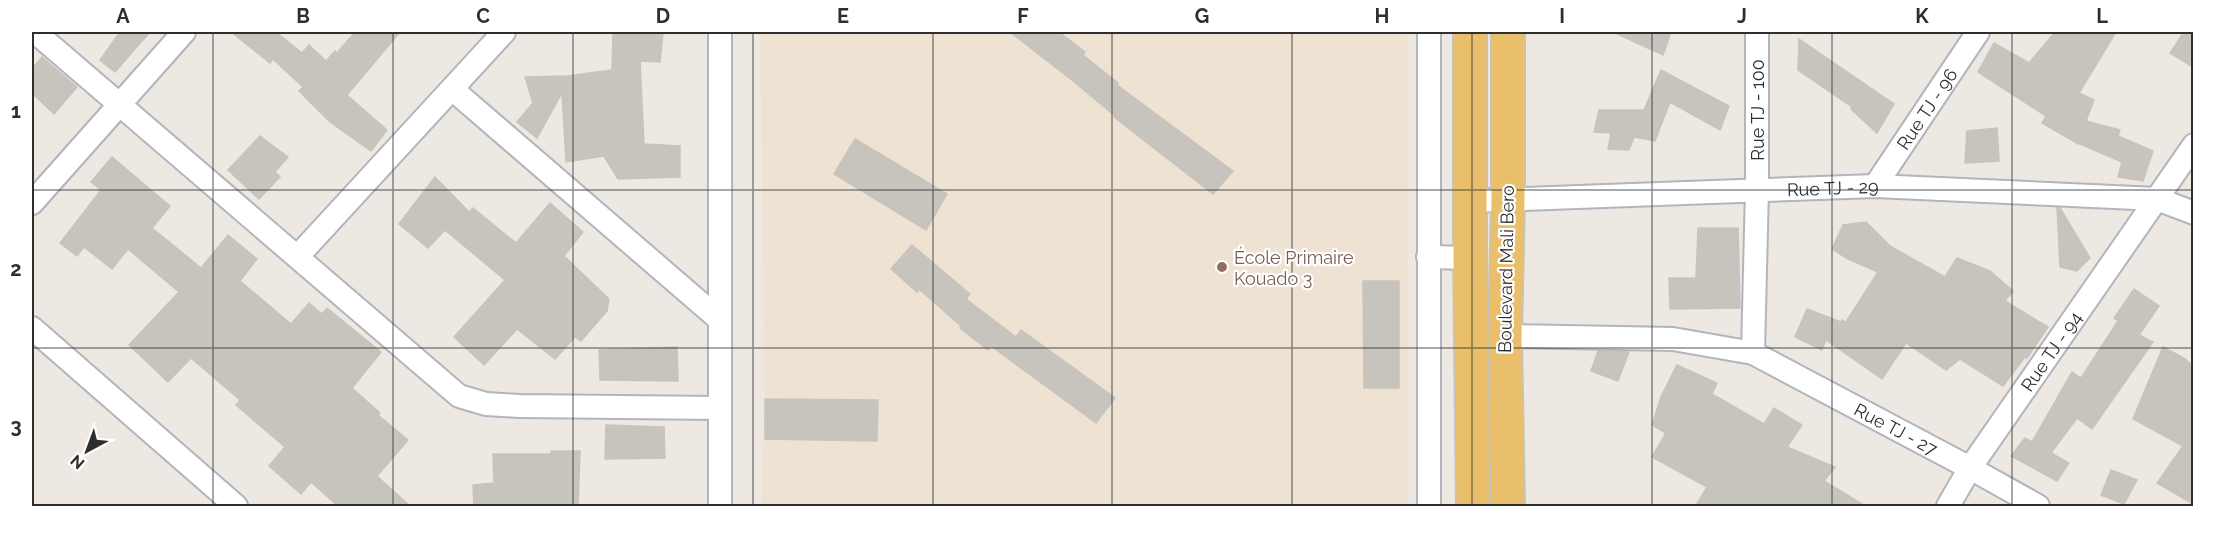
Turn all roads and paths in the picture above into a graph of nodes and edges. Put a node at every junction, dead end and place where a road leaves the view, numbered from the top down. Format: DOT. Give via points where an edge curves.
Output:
graph roads {
  1 [pos="35,32"];
  2 [pos="184,32"];
  3 [pos="504,32"];
  4 [pos="720,32"];
  5 [pos="1429,32"];
  6 [pos="1470,32"];
  7 [pos="1508,32"];
  8 [pos="1757,32"];
  9 [pos="1978,32"];
  10 [pos="452,89"];
  11 [pos="120,103"];
  12 [pos="2193,145"];
  13 [pos="1875,186"];
  14 [pos="1757,189"];
  15 [pos="2157,199"];
  16 [pos="1508,200"];
  17 [pos="1470,201"];
  18 [pos="32,203"];
  19 [pos="2193,213"];
  20 [pos="298,256"];
  21 [pos="1428,257"];
  22 [pos="1470,258"];
  23 [pos="720,320"];
  24 [pos="32,328"];
  25 [pos="1505,336"];
  26 [pos="1753,353"];
  27 [pos="720,408"];
  28 [pos="1970,468"];
  29 [pos="236,507"];
  30 [pos="720,507"];
  31 [pos="1429,507"];
  32 [pos="1473,507"];
  33 [pos="1508,507"];
  34 [pos="1948,507"];
  35 [pos="2038,507"];
  1 -- 11 [label="street"];
  2 -- 11 [label="street"];
  3 -- 10 [label="street"];
  4 -- 23 [label="street"];
  5 -- 21 [label="street"];
  6 -- 17 [label="main road, Boulevard Mali Bero"];
  7 -- 16 [label="main road, Boulevard Mali Bero"];
  8 -- 14 [label="street, Rue TJ - 100"];
  9 -- 13 [label="street, Rue TJ - 96"];
  10 -- 20 [label="street"];
  10 -- 23 [label="street"];
  11 -- 18 [label="street"];
  11 -- 20 [label="street"];
  12 -- 15 [label="street, Rue TJ - 94"];
  13 -- 14 [label="street, Rue TJ - 29"];
  13 -- 15 [label="street, Rue TJ - 29"];
  14 -- 16 [label="street, Rue TJ - 29"];
  14 -- 26 [label="street"];
  15 -- 19 [label="street, Rue TJ - 29"];
  15 -- 28 [label="street, Rue TJ - 94"];
  16 -- 17 [label="street, Rue TJ - 29"];
  16 -- 25 [label="main road, Boulevard Mali Bero"];
  17 -- 22 [label="main road, Boulevard Mali Bero"];
  20 -- 27 [label="street" via="459,396 486,404 519,406"];
  21 -- 22 [label="street"];
  21 -- 31 [label="street"];
  22 -- 32 [label="main road, Boulevard Mali Bero"];
  23 -- 27 [label="street"];
  24 -- 29 [label="street"];
  25 -- 26 [label="street, Rue TJ - 27" via="1673,339"];
  25 -- 33 [label="main road, Boulevard Mali Bero"];
  26 -- 28 [label="street, Rue TJ - 27"];
  27 -- 30 [label="street"];
  28 -- 34 [label="street, Rue TJ - 94"];
  28 -- 35 [label="street, Rue TJ - 27"];
}
